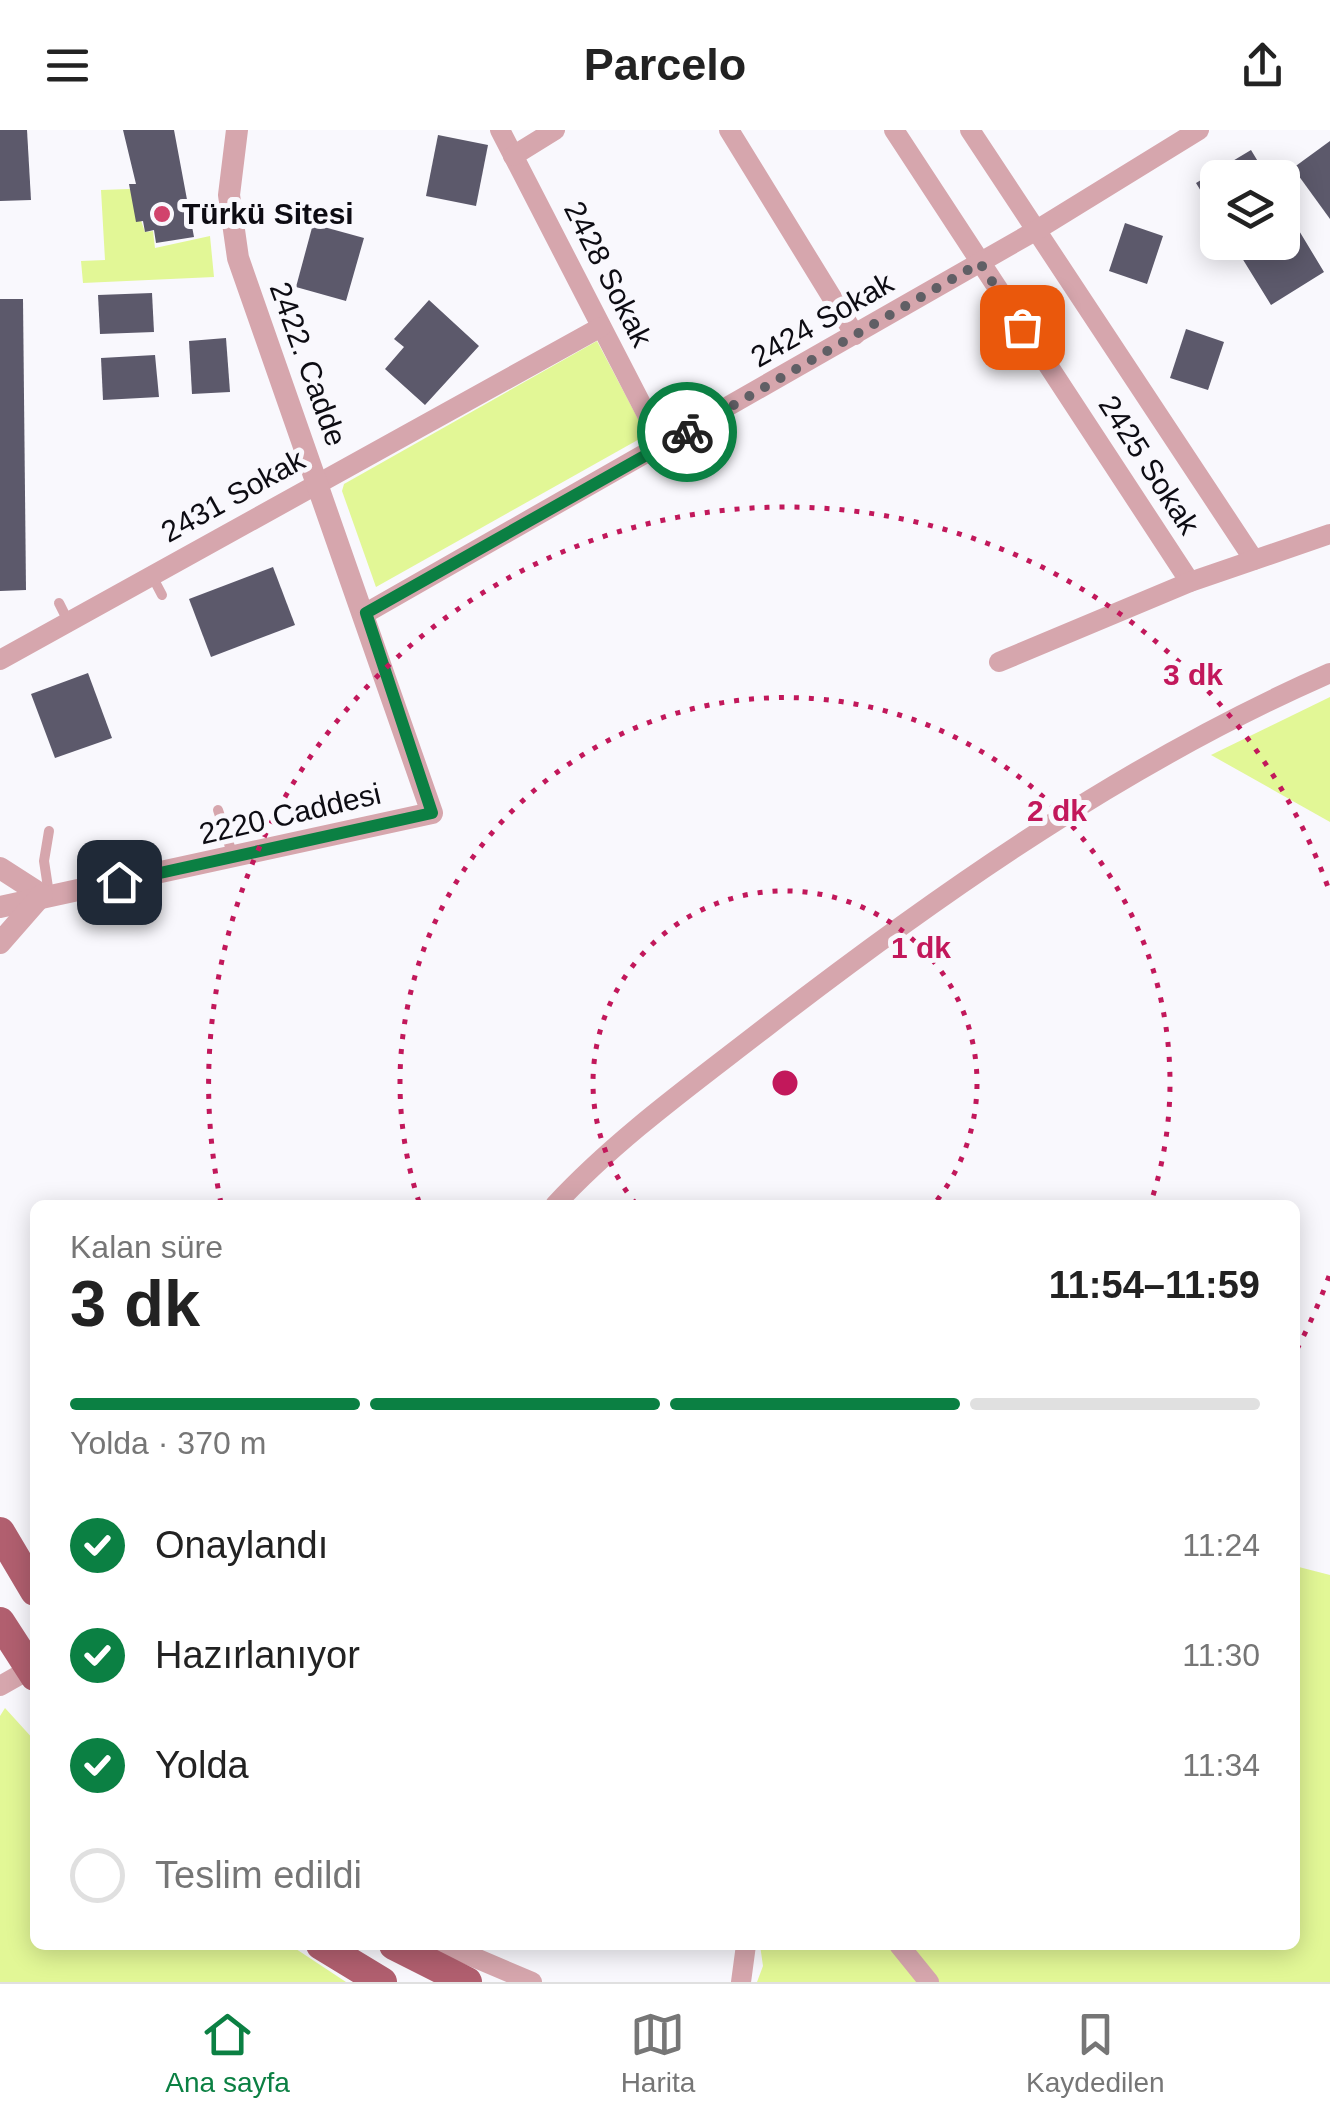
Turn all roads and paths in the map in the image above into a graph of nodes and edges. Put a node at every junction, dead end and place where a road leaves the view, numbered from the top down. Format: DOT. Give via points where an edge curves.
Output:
graph roads {
  1 [pos="237,130"];
  2 [pos="500,130"];
  3 [pos="555,130"];
  4 [pos="729,130"];
  5 [pos="894,130"];
  6 [pos="970,130"];
  7 [pos="1199,130"];
  8 [pos="1170,137"];
  9 [pos="513,156"];
  10 [pos="1035,231"];
  11 [pos="980,263"];
  12 [pos="601,327"];
  13 [pos="854,336"];
  14 [pos="663,446"];
  15 [pos="319,483"];
  16 [pos="1330,534"];
  17 [pos="1254,560"];
  18 [pos="152,576"];
  19 [pos="1190,582"];
  20 [pos="162,596"];
  21 [pos="366,613"];
  22 [pos="0,660"];
  23 [pos="999,662"];
  24 [pos="1330,673"];
  25 [pos="218,810"];
  26 [pos="432,813"];
  27 [pos="49,830"];
  28 [pos="234,857"];
  29 [pos="0,868"];
  30 [pos="0,878"];
  31 [pos="46,894"];
  32 [pos="0,908"];
  33 [pos="0,943"];
  34 [pos="560,1200"];
  35 [pos="0,1532"];
  36 [pos="30,1583"];
  37 [pos="0,1622"];
  38 [pos="30,1667"];
  39 [pos="30,1673"];
  40 [pos="0,1686"];
  41 [pos="329,1950"];
  42 [pos="404,1950"];
  43 [pos="457,1950"];
  44 [pos="745,1950"];
  45 [pos="903,1950"];
  46 [pos="382,1982"];
  47 [pos="468,1982"];
  48 [pos="532,1982"];
  49 [pos="742,1982"];
  50 [pos="929,1982"];
  1 -- 15 [label="street, 2422. Cadde" via="230,160 231,227"];
  2 -- 9 [label="street, 2428 Sokak"];
  3 -- 9 [label="street"];
  4 -- 13 [label="street"];
  5 -- 11 [label="street, 2425 Sokak"];
  6 -- 10 [label="street, 2425 Sokak"];
  7 -- 8 [label="street, 2424 Sokak"];
  8 -- 10 [label="street, 2424 Sokak"];
  9 -- 12 [label="street, 2428 Sokak"];
  10 -- 11 [label="street, 2424 Sokak"];
  10 -- 17 [label="street, 2425 Sokak"];
  11 -- 13 [label="street, 2424 Sokak"];
  11 -- 19 [label="street, 2425 Sokak"];
  12 -- 14 [label="street, 2428 Sokak"];
  12 -- 15 [label="street, 2431 Sokak"];
  13 -- 14 [label="street, 2424 Sokak"];
  14 -- 21 [label="street, 2424 Sokak"];
  15 -- 18 [label="street, 2431 Sokak"];
  15 -- 21 [label="street, 2422. Cadde"];
  16 -- 17 [label="street"];
  17 -- 19 [label="street"];
  18 -- 20 [label="lane"];
  18 -- 22 [label="street, 2431 Sokak" via="64,613"];
  19 -- 23 [label="street"];
  21 -- 26 [label="street, 2422. Cadde"];
  24 -- 34 [label="street" via="1238,713 936,898 705,1075"];
  25 -- 28 [label="lane"];
  26 -- 28 [label="street, 2220 Caddesi"];
  27 -- 31 [label="lane"];
  28 -- 31 [label="street, 2220 Caddesi"];
  29 -- 31 [label="street"];
  30 -- 31 [label="street"];
  31 -- 32 [label="street, 2220 Caddesi"];
  31 -- 33 [label="street"];
  35 -- 36 [label="main road"];
  37 -- 38 [label="main road"];
  39 -- 40 [label="street"];
  41 -- 46 [label="main road"];
  42 -- 47 [label="main road"];
  43 -- 48 [label="street"];
  44 -- 49 [label="street"];
  45 -- 50 [label="street"];
}
